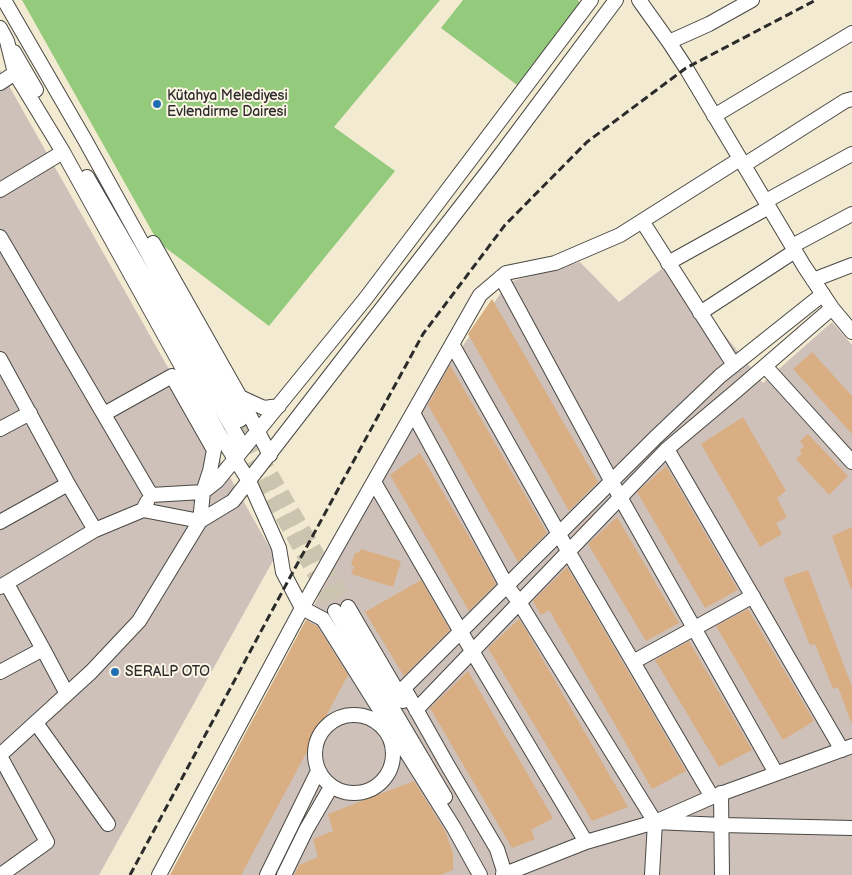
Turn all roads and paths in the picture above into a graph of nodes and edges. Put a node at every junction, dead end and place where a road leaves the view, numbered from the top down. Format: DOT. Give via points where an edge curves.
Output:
graph roads {
  1 [pos="4,0"];
  2 [pos="591,0"];
  3 [pos="616,0"];
  4 [pos="639,0"];
  5 [pos="749,1"];
  6 [pos="0,28"];
  7 [pos="852,33"];
  8 [pos="7,41"];
  9 [pos="669,42"];
  10 [pos="15,72"];
  11 [pos="0,83"];
  12 [pos="852,99"];
  13 [pos="714,116"];
  14 [pos="85,140"];
  15 [pos="63,152"];
  16 [pos="852,154"];
  17 [pos="742,162"];
  18 [pos="0,190"];
  19 [pos="767,204"];
  20 [pos="852,214"];
  21 [pos="642,221"];
  22 [pos="0,237"];
  23 [pos="794,249"];
  24 [pos="668,263"];
  25 [pos="852,265"];
  26 [pos="501,277"];
  27 [pos="813,280"];
  28 [pos="823,294"];
  29 [pos="700,313"];
  30 [pos="841,313"];
  31 [pos="852,332"];
  32 [pos="452,344"];
  33 [pos="0,359"];
  34 [pos="734,365"];
  35 [pos="765,366"];
  36 [pos="240,397"];
  37 [pos="279,406"];
  38 [pos="413,413"];
  39 [pos="30,414"];
  40 [pos="104,414"];
  41 [pos="240,420"];
  42 [pos="0,429"];
  43 [pos="258,432"];
  44 [pos="241,443"];
  45 [pos="667,448"];
  46 [pos="270,455"];
  47 [pos="235,459"];
  48 [pos="852,462"];
  49 [pos="249,481"];
  50 [pos="612,481"];
  51 [pos="374,482"];
  52 [pos="68,484"];
  53 [pos="203,492"];
  54 [pos="151,495"];
  55 [pos="620,497"];
  56 [pos="143,510"];
  57 [pos="200,521"];
  58 [pos="0,522"];
  59 [pos="95,530"];
  60 [pos="559,534"];
  61 [pos="568,551"];
  62 [pos="3,586"];
  63 [pos="507,586"];
  64 [pos="753,596"];
  65 [pos="519,602"];
  66 [pos="302,608"];
  67 [pos="694,629"];
  68 [pos="461,632"];
  69 [pos="43,649"];
  70 [pos="472,651"];
  71 [pos="633,662"];
  72 [pos="0,672"];
  73 [pos="67,694"];
  74 [pos="416,710"];
  75 [pos="36,723"];
  76 [pos="847,748"];
  77 [pos="0,756"];
  78 [pos="318,771"];
  79 [pos="776,774"];
  80 [pos="331,787"];
  81 [pos="717,795"];
  82 [pos="655,822"];
  83 [pos="108,824"];
  84 [pos="722,825"];
  85 [pos="852,828"];
  86 [pos="586,842"];
  87 [pos="1,875"];
  88 [pos="159,875"];
  89 [pos="267,875"];
  90 [pos="284,875"];
  91 [pos="481,875"];
  92 [pos="505,875"];
  93 [pos="652,875"];
  94 [pos="722,875"];
  1 -- 14 [label="street"];
  2 -- 37 [label="street" via="366,298"];
  3 -- 46 [label="street"];
  4 -- 9 [label="street"];
  5 -- 9 [label="street"];
  6 -- 8 [label="street"];
  7 -- 13 [label="street"];
  8 -- 10 [label="street"];
  8 -- 44 [label="street"];
  9 -- 13 [label="street"];
  10 -- 11 [label="street"];
  10 -- 15 [label="street"];
  12 -- 17 [label="street"];
  13 -- 17 [label="street"];
  14 -- 36 [label="street" via="98,146"];
  14 -- 41 [label="street"];
  15 -- 18 [label="street"];
  15 -- 47 [label="street"];
  16 -- 19 [label="street"];
  17 -- 19 [label="street"];
  17 -- 21 [label="street"];
  19 -- 23 [label="street"];
  19 -- 24 [label="street"];
  20 -- 23 [label="street"];
  21 -- 24 [label="street"];
  21 -- 26 [label="street" via="620,235 555,263 506,273"];
  22 -- 40 [label="street"];
  23 -- 27 [label="street"];
  23 -- 29 [label="street"];
  24 -- 29 [label="street"];
  25 -- 27 [label="street"];
  26 -- 32 [label="street" via="480,295"];
  26 -- 50 [label="street"];
  27 -- 28 [label="street"];
  28 -- 30 [label="street"];
  28 -- 34 [label="street"];
  29 -- 34 [label="street"];
  30 -- 31 [label="street"];
  30 -- 35 [label="street"];
  32 -- 38 [label="street"];
  32 -- 60 [label="street"];
  33 -- 39 [label="street"];
  34 -- 50 [label="street"];
  35 -- 45 [label="street"];
  35 -- 48 [label="street"];
  36 -- 37 [label="street" via="264,408"];
  36 -- 43 [label="street"];
  37 -- 43 [label="street"];
  38 -- 51 [label="street"];
  38 -- 63 [label="street"];
  39 -- 42 [label="street"];
  39 -- 52 [label="street"];
  40 -- 53 [label="street" via="172,376 214,450"];
  40 -- 54 [label="street"];
  43 -- 46 [label="street"];
  43 -- 47 [label="street"];
  45 -- 55 [label="street"];
  45 -- 64 [label="street"];
  46 -- 49 [label="street"];
  47 -- 49 [label="street"];
  47 -- 53 [label="street"];
  49 -- 57 [label="street" via="233,501"];
  49 -- 66 [label="street" via="279,548 283,572"];
  50 -- 55 [label="street"];
  50 -- 60 [label="street"];
  51 -- 66 [label="street"];
  51 -- 68 [label="street"];
  52 -- 58 [label="street"];
  52 -- 59 [label="street"];
  53 -- 54 [label="street"];
  53 -- 57 [label="street"];
  54 -- 56 [label="street"];
  55 -- 61 [label="street"];
  55 -- 67 [label="street"];
  56 -- 57 [label="street"];
  56 -- 59 [label="street"];
  57 -- 73 [label="street" via="138,621"];
  59 -- 62 [label="street"];
  60 -- 61 [label="street"];
  60 -- 63 [label="street"];
  61 -- 65 [label="street"];
  61 -- 71 [label="street"];
  62 -- 69 [label="street"];
  63 -- 65 [label="street"];
  63 -- 68 [label="street"];
  64 -- 67 [label="street"];
  64 -- 76 [label="street"];
  65 -- 70 [label="street"];
  65 -- 82 [label="street"];
  66 -- 88 [label="street"];
  66 -- 91 [label="street" via="323,619"];
  67 -- 71 [label="street"];
  67 -- 79 [label="street"];
  68 -- 70 [label="street"];
  68 -- 74 [label="street" via="404,688"];
  69 -- 72 [label="street"];
  69 -- 73 [label="street"];
  70 -- 74 [label="street"];
  70 -- 86 [label="street"];
  71 -- 81 [label="street"];
  73 -- 75 [label="street"];
  74 -- 92 [label="street" via="496,849"];
  75 -- 77 [label="street"];
  75 -- 83 [label="street"];
  76 -- 79 [label="street"];
  77 -- 87 [label="street" via="47,842"];
  78 -- 80 [label="street"];
  78 -- 80 [label="street" via="315,745 321,732 341,716 355,714 368,717 379,723 388,734 393,746 393,759 381,783 357,794"];
  78 -- 89 [label="street"];
  79 -- 81 [label="street"];
  80 -- 90 [label="street"];
  81 -- 82 [label="street"];
  81 -- 84 [label="street"];
  82 -- 84 [label="street"];
  82 -- 86 [label="street"];
  82 -- 93 [label="street"];
  84 -- 85 [label="street"];
  84 -- 94 [label="street"];
  86 -- 92 [label="street"];
  91 -- 92 [label="street" via="464,828 342,609"];
}
